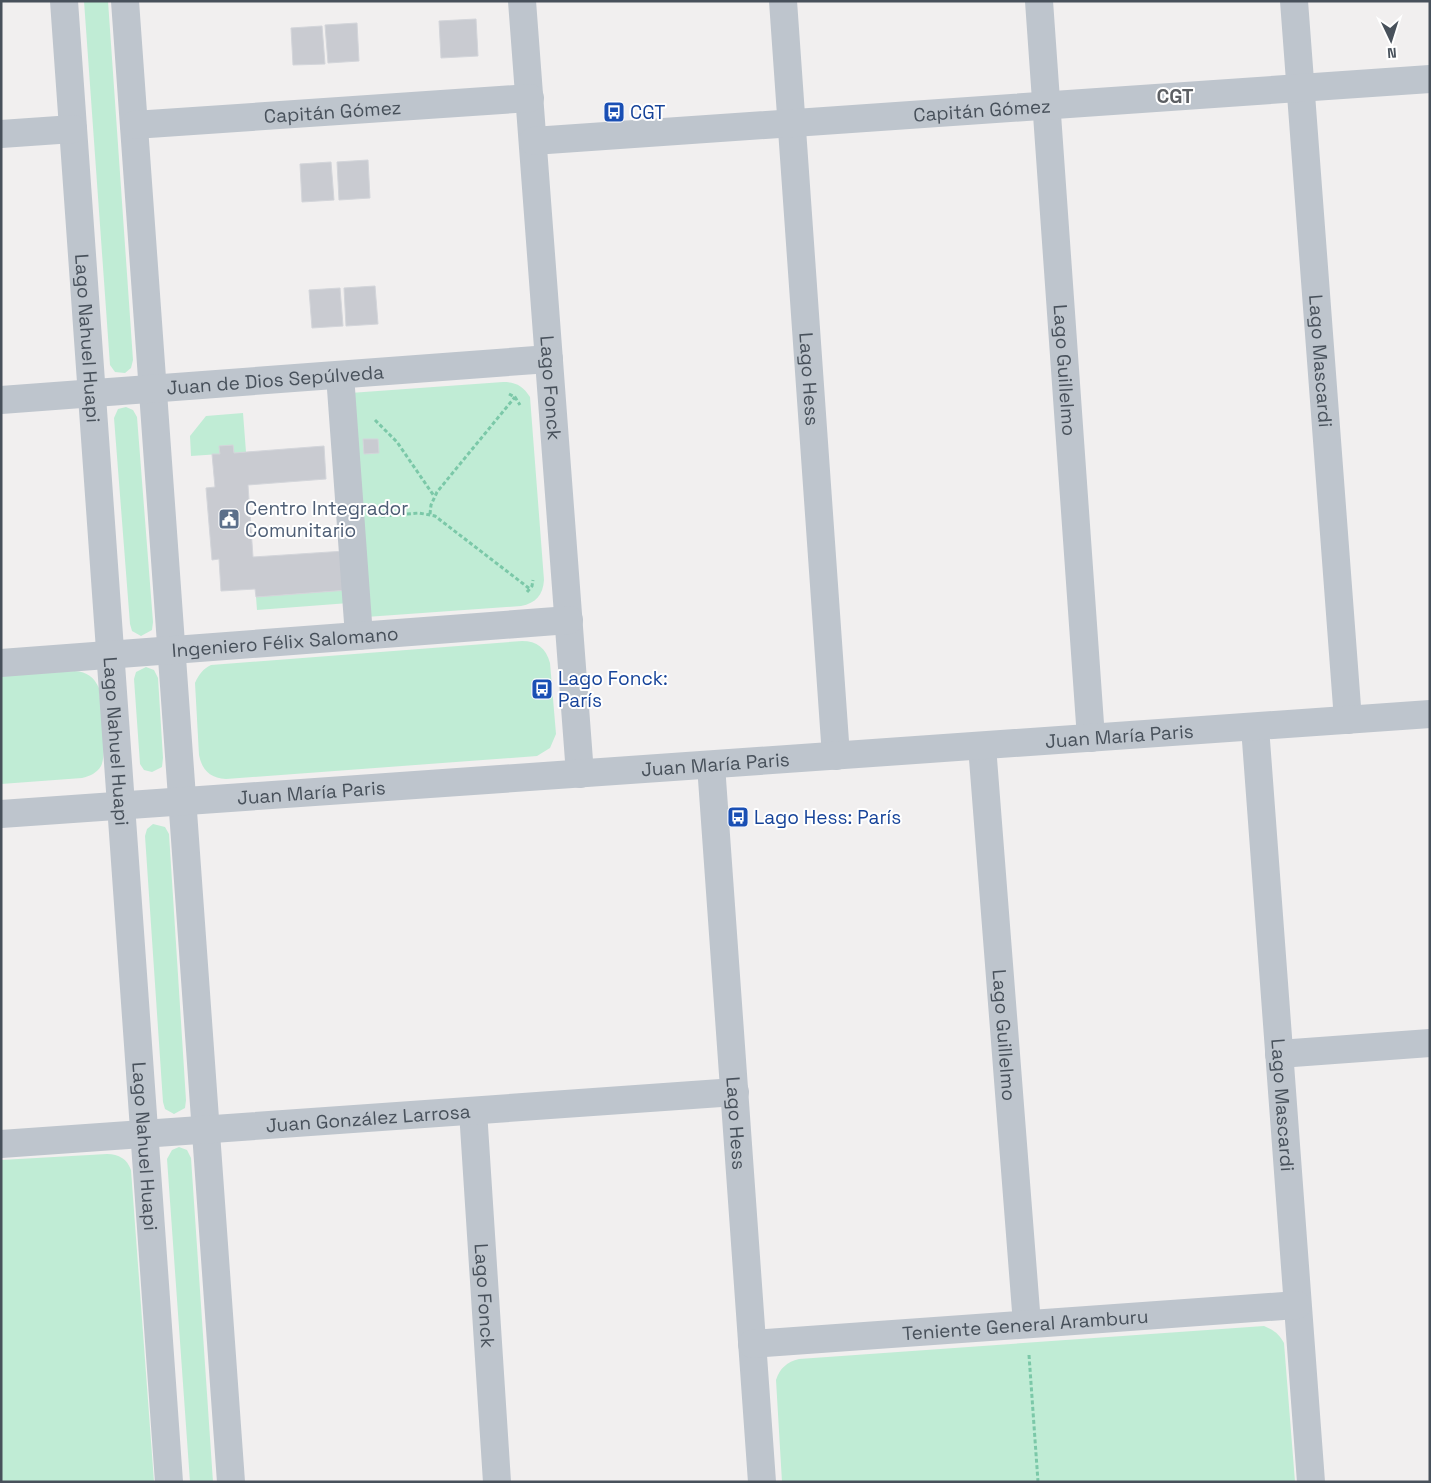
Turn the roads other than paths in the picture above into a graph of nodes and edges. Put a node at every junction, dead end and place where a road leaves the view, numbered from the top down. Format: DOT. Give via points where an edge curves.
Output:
graph roads {
  1 [pos="64,1"];
  2 [pos="125,1"];
  3 [pos="522,1"];
  4 [pos="783,1"];
  5 [pos="1039,1"];
  6 [pos="1294,1"];
  7 [pos="1430,79"];
  8 [pos="1300,88"];
  9 [pos="530,98"];
  10 [pos="1046,105"];
  11 [pos="792,123"];
  12 [pos="134,125"];
  13 [pos="73,129"];
  14 [pos="1,134"];
  15 [pos="533,141"];
  16 [pos="549,359"];
  17 [pos="340,375"];
  18 [pos="153,388"];
  19 [pos="92,393"];
  20 [pos="1,400"];
  21 [pos="569,620"];
  22 [pos="359,636"];
  23 [pos="171,650"];
  24 [pos="110,655"];
  25 [pos="1,663"];
  26 [pos="1430,714"];
  27 [pos="1348,720"];
  28 [pos="1254,727"];
  29 [pos="1091,738"];
  30 [pos="982,746"];
  31 [pos="836,756"];
  32 [pos="712,765"];
  33 [pos="580,774"];
  34 [pos="182,802"];
  35 [pos="122,806"];
  36 [pos="1,814"];
  37 [pos="1430,1043"];
  38 [pos="1279,1054"];
  39 [pos="735,1092"];
  40 [pos="473,1110"];
  41 [pos="206,1130"];
  42 [pos="145,1134"];
  43 [pos="1,1144"];
  44 [pos="1298,1305"];
  45 [pos="1027,1324"];
  46 [pos="752,1344"];
  47 [pos="170,1482"];
  48 [pos="231,1482"];
  49 [pos="497,1482"];
  50 [pos="762,1482"];
  51 [pos="1310,1482"];
  1 -- 13 [label="street, Lago Nahuel Huapi"];
  2 -- 12 [label="street"];
  3 -- 9 [label="street, Lago Fonck"];
  4 -- 11 [label="street, Lago Hess"];
  5 -- 10 [label="street, Lago Guillelmo"];
  6 -- 8 [label="street, Lago Mascardi"];
  7 -- 8 [label="street, Capitán Gómez"];
  8 -- 10 [label="street, Capitán Gómez"];
  8 -- 27 [label="street, Lago Mascardi"];
  9 -- 12 [label="street, Capitán Gómez"];
  9 -- 15 [label="street, Lago Fonck"];
  10 -- 11 [label="street, Capitán Gómez"];
  10 -- 29 [label="street, Lago Guillelmo"];
  11 -- 15 [label="street, Capitán Gómez"];
  11 -- 31 [label="street, Lago Hess"];
  12 -- 18 [label="street"];
  13 -- 14 [label="street"];
  13 -- 19 [label="street, Lago Nahuel Huapi"];
  15 -- 16 [label="street, Lago Fonck"];
  16 -- 17 [label="street, Juan de Dios Sepúlveda"];
  16 -- 21 [label="street, Lago Fonck"];
  17 -- 18 [label="street, Juan de Dios Sepúlveda"];
  17 -- 22 [label="street"];
  18 -- 19 [label="street, Juan de Dios Sepúlveda"];
  18 -- 23 [label="street"];
  19 -- 20 [label="street, Juan de Dios Sepúlveda"];
  19 -- 24 [label="street, Lago Nahuel Huapi"];
  21 -- 22 [label="street, Ingeniero Félix Salomano"];
  21 -- 33 [label="street, Lago Fonck"];
  22 -- 23 [label="street, Ingeniero Félix Salomano"];
  23 -- 24 [label="street, Ingeniero Félix Salomano"];
  23 -- 34 [label="street"];
  24 -- 25 [label="street, Ingeniero Félix Salomano"];
  24 -- 35 [label="street, Lago Nahuel Huapi"];
  26 -- 27 [label="street, Juan María Paris"];
  27 -- 28 [label="street, Juan María Paris"];
  28 -- 29 [label="street, Juan María Paris"];
  28 -- 38 [label="street, Lago Mascardi"];
  29 -- 30 [label="street, Juan María Paris"];
  30 -- 31 [label="street, Juan María Paris"];
  30 -- 45 [label="street, Lago Guillelmo"];
  31 -- 32 [label="street, Juan María Paris"];
  32 -- 33 [label="street, Juan María Paris"];
  32 -- 39 [label="street, Lago Hess"];
  33 -- 34 [label="street, Juan María Paris"];
  34 -- 35 [label="street, Juan María Paris"];
  34 -- 41 [label="street"];
  35 -- 36 [label="street, Juan María Paris"];
  35 -- 42 [label="street, Lago Nahuel Huapi"];
  37 -- 38 [label="street"];
  38 -- 44 [label="street, Lago Mascardi"];
  39 -- 40 [label="street, Juan González Larrosa"];
  39 -- 46 [label="street, Lago Hess"];
  40 -- 41 [label="street, Juan González Larrosa"];
  40 -- 49 [label="street, Lago Fonck"];
  41 -- 42 [label="street, Juan González Larrosa"];
  41 -- 48 [label="street"];
  42 -- 43 [label="street, Juan González Larrosa"];
  42 -- 47 [label="street, Lago Nahuel Huapi"];
  44 -- 45 [label="street, Teniente General Aramburu"];
  44 -- 51 [label="street, Lago Mascardi"];
  45 -- 46 [label="street, Teniente General Aramburu"];
  46 -- 50 [label="street, Lago Hess"];
}
